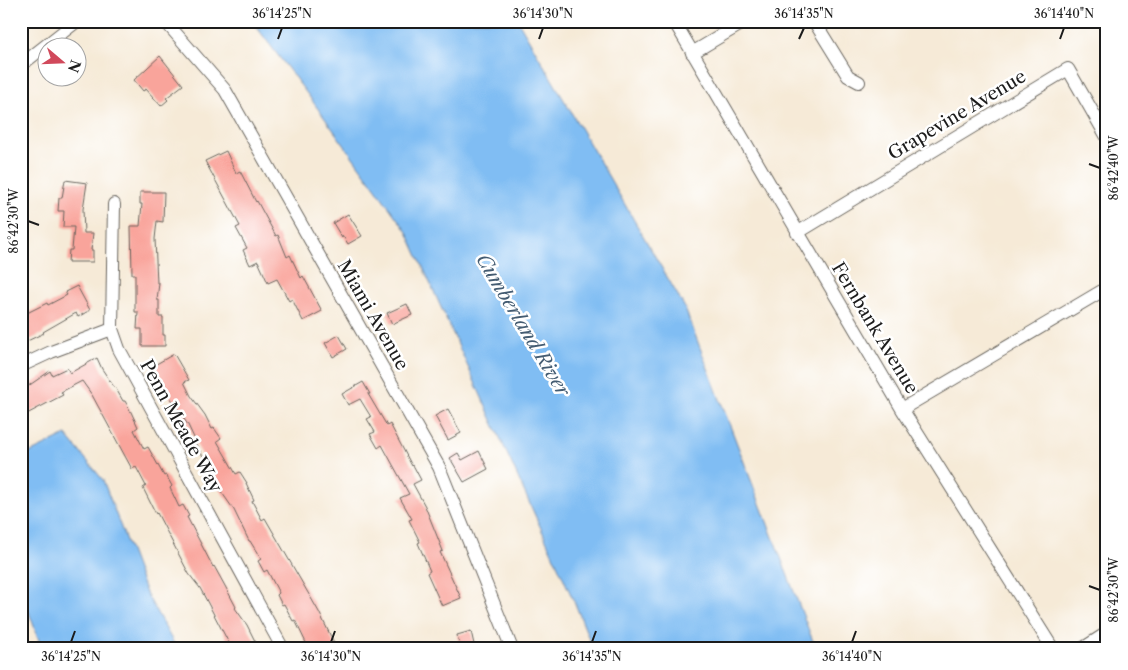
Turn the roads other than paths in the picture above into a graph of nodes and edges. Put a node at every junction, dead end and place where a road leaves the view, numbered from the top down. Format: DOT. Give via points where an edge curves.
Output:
graph roads {
  1 [pos="76,21"];
  2 [pos="165,21"];
  3 [pos="674,21"];
  4 [pos="746,21"];
  5 [pos="814,21"];
  6 [pos="692,52"];
  7 [pos="21,65"];
  8 [pos="859,82"];
  9 [pos="1107,137"];
  10 [pos="114,204"];
  11 [pos="798,233"];
  12 [pos="1106,291"];
  13 [pos="112,329"];
  14 [pos="21,366"];
  15 [pos="902,409"];
  16 [pos="1107,633"];
  17 [pos="283,649"];
  18 [pos="512,649"];
  19 [pos="1052,649"];
  20 [pos="1082,649"];
  1 -- 7 [label="street"];
  2 -- 18 [label="street, Miami Avenue" via="225,90 439,467"];
  3 -- 6 [label="street, Fernbank Avenue"];
  4 -- 6 [label="street"];
  5 -- 8 [label="street" via="848,76"];
  6 -- 11 [label="street, Fernbank Avenue"];
  9 -- 11 [label="street, Grapevine Avenue" via="1068,69"];
  10 -- 13 [label="street, Penn Meade Way"];
  11 -- 15 [label="street, Fernbank Avenue"];
  12 -- 15 [label="street"];
  13 -- 14 [label="street"];
  13 -- 17 [label="street, Penn Meade Way" via="119,349"];
  15 -- 19 [label="street, Fernbank Avenue"];
  16 -- 20 [label="street"];
}
